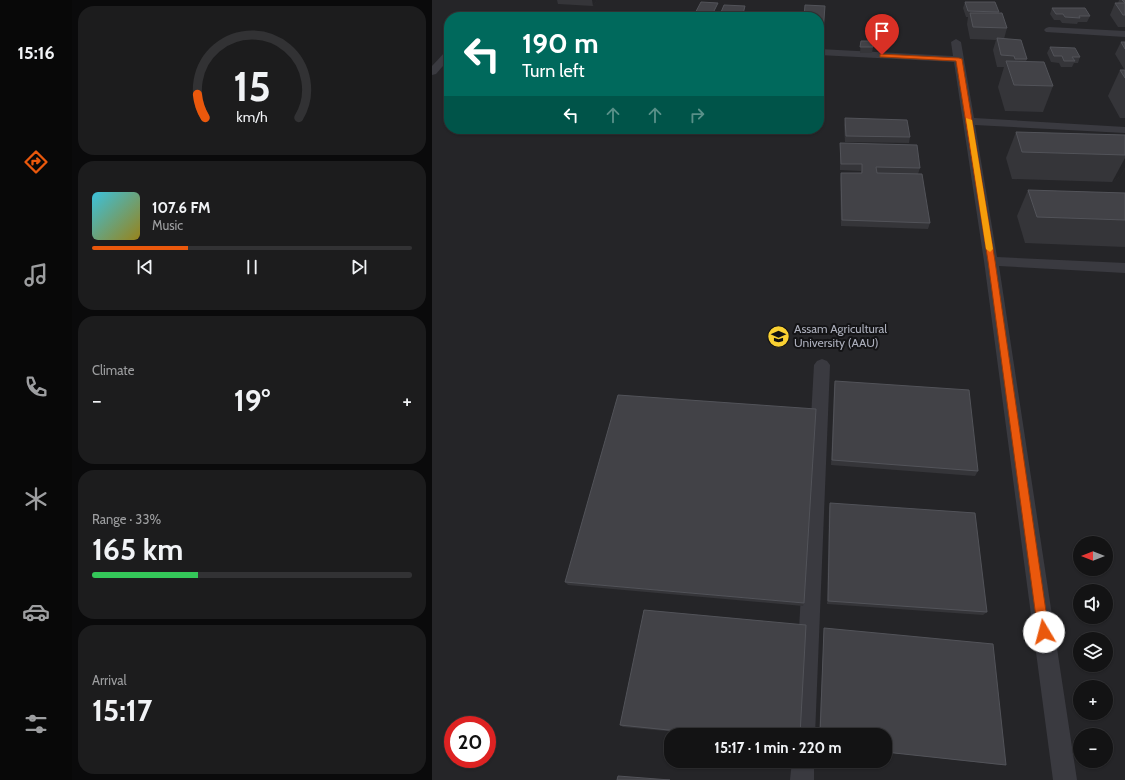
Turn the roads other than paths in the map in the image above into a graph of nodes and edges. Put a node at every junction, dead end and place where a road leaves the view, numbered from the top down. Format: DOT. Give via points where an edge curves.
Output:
graph roads {
  1 [pos="1049,30"];
  2 [pos="1125,34"];
  3 [pos="956,42"];
  4 [pos="824,52"];
  5 [pos="444,59"];
  6 [pos="959,59"];
  7 [pos="432,72"];
  8 [pos="969,121"];
  9 [pos="1125,130"];
  10 [pos="991,261"];
  11 [pos="1125,268"];
  12 [pos="822,365"];
  13 [pos="804,728"];
  14 [pos="803,768"];
  15 [pos="802,780"];
  16 [pos="1065,780"];
  1 -- 2 [label="lane"];
  3 -- 6 [label="lane"];
  4 -- 6 [label="lane"];
  5 -- 7 [label="lane"];
  6 -- 8 [label="lane"];
  8 -- 9 [label="lane"];
  8 -- 10 [label="lane"];
  10 -- 11 [label="lane"];
  10 -- 16 [label="lane"];
  12 -- 13 [label="lane"];
  14 -- 15 [label="lane"];
}
